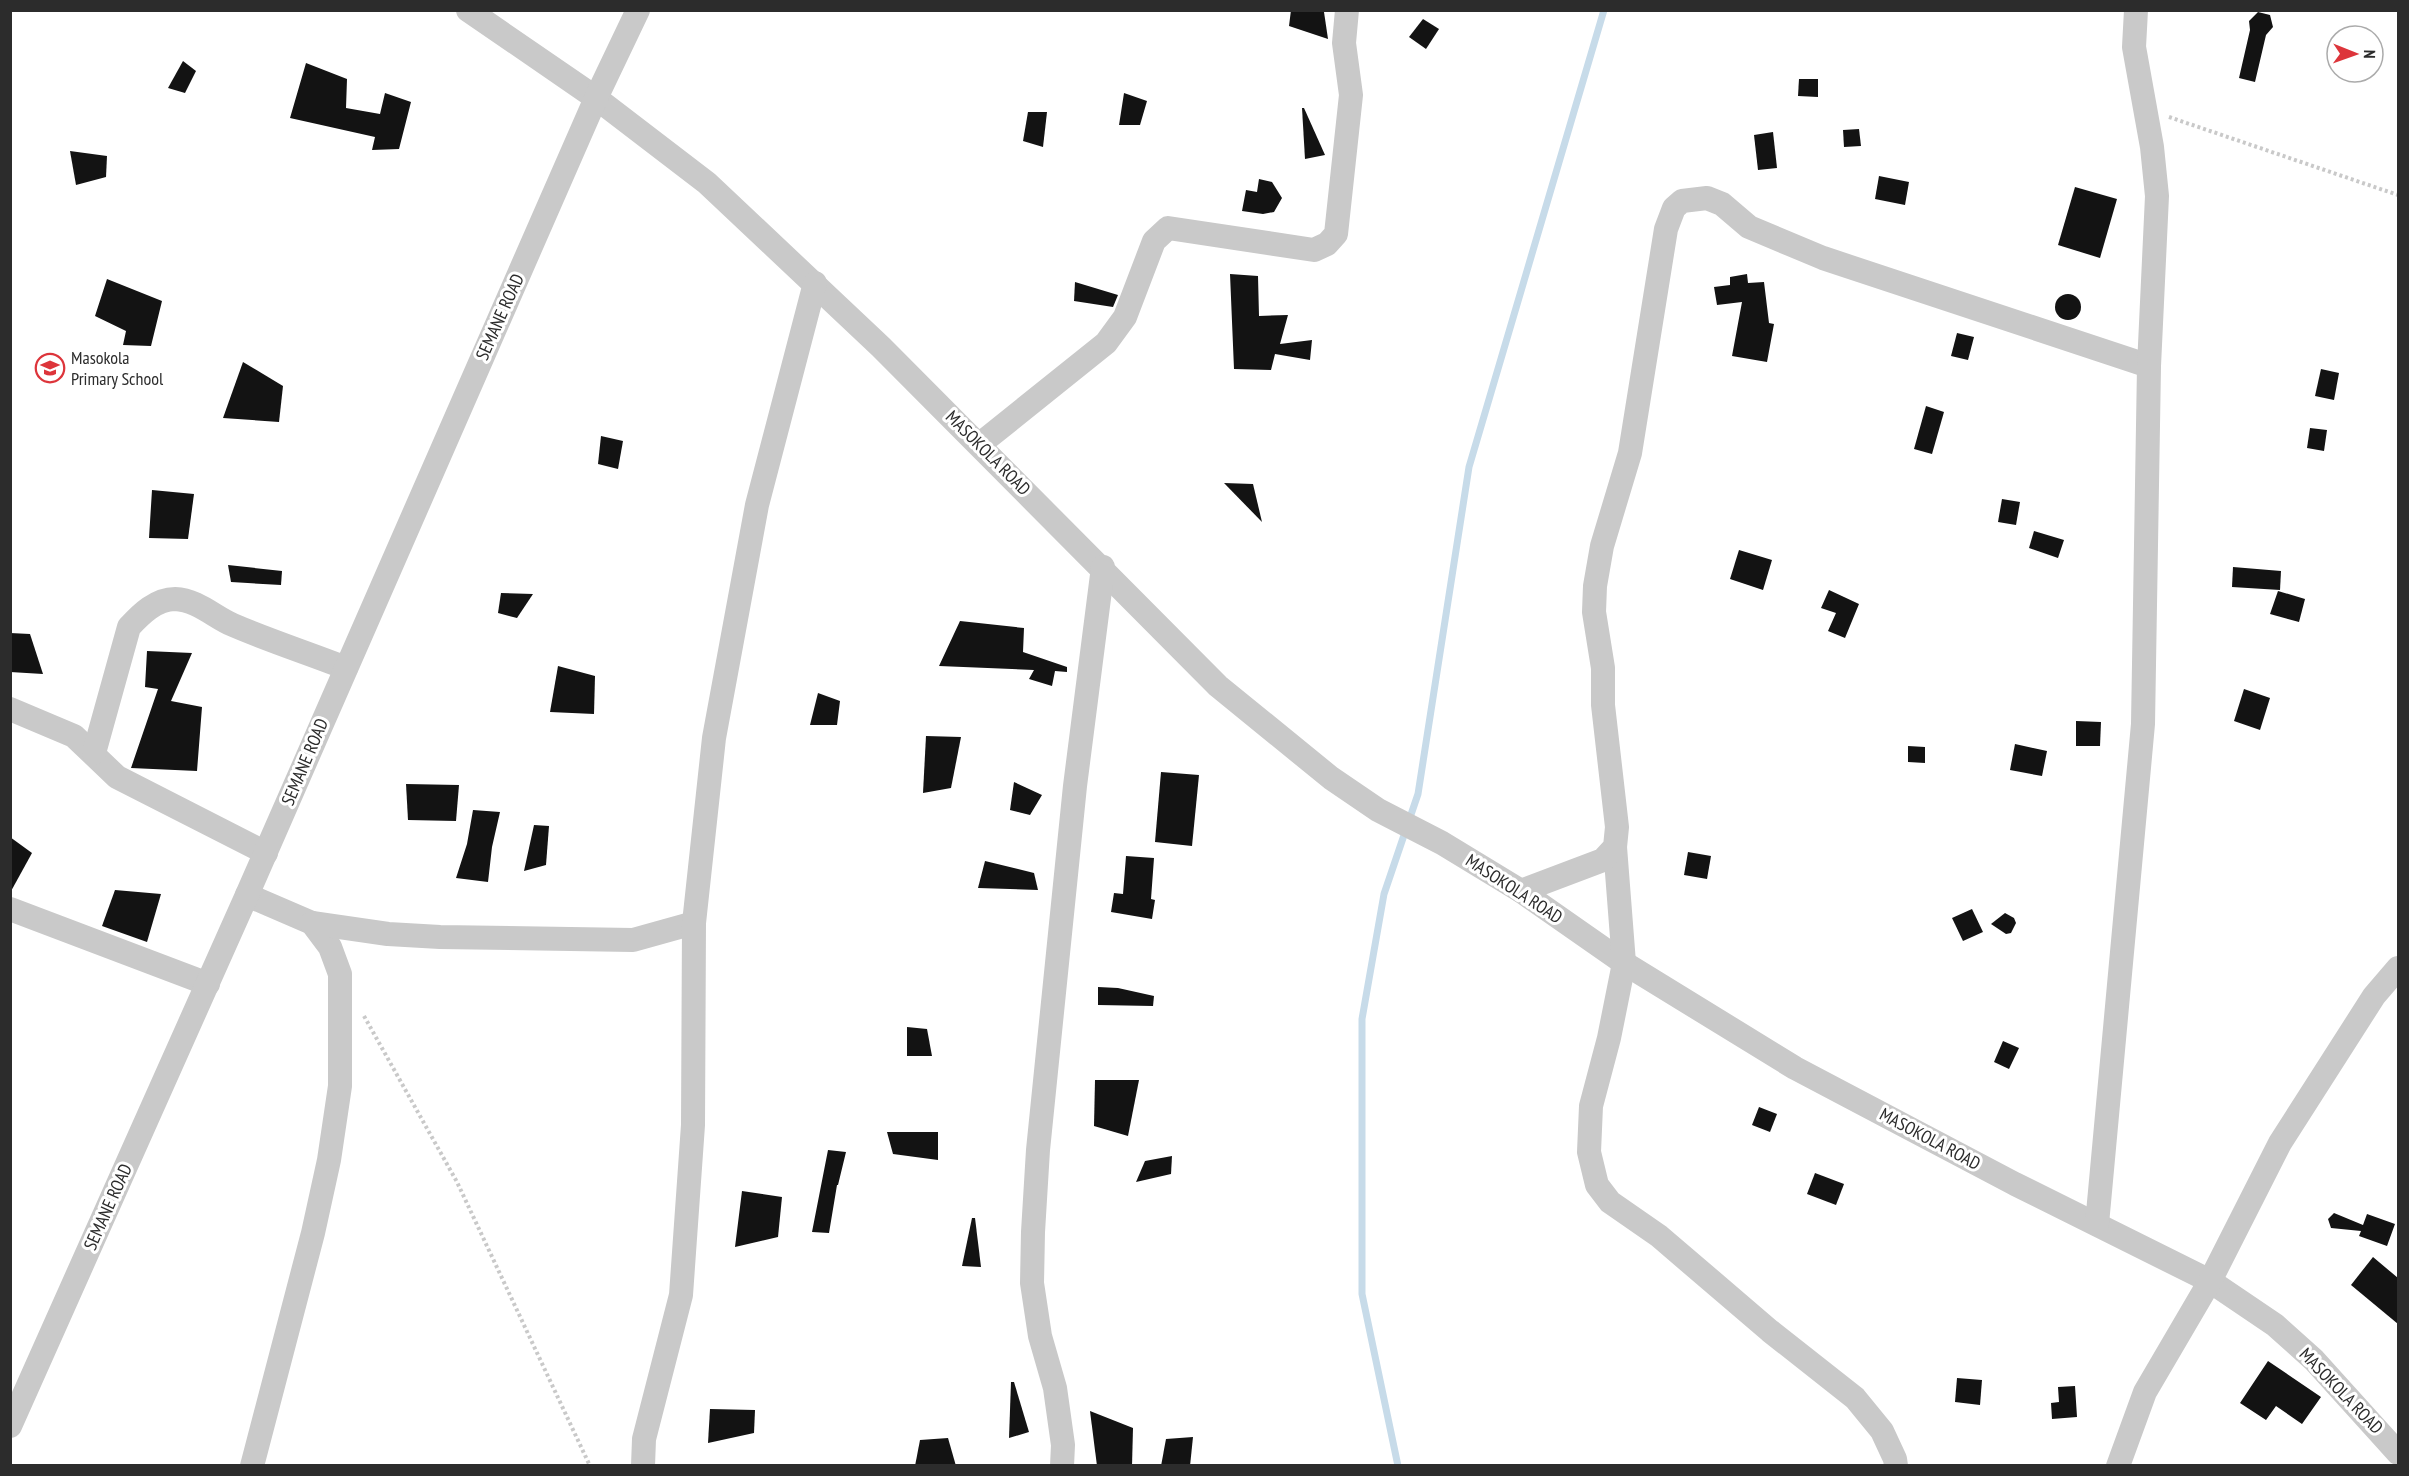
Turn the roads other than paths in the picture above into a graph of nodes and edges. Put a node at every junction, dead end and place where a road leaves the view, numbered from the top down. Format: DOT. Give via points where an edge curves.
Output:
graph roads {
  1 [pos="468,10"];
  2 [pos="638,10"];
  3 [pos="1347,10"];
  4 [pos="2136,10"];
  5 [pos="596,98"];
  6 [pos="815,283"];
  7 [pos="2149,366"];
  8 [pos="980,444"];
  9 [pos="1103,567"];
  10 [pos="346,668"];
  11 [pos="10,709"];
  12 [pos="94,753"];
  13 [pos="1615,846"];
  14 [pos="266,853"];
  15 [pos="1521,891"];
  16 [pos="247,895"];
  17 [pos="10,909"];
  18 [pos="694,922"];
  19 [pos="312,923"];
  20 [pos="1624,963"];
  21 [pos="2398,968"];
  22 [pos="208,984"];
  23 [pos="2097,1224"];
  24 [pos="2210,1281"];
  25 [pos="10,1425"];
  26 [pos="2398,1453"];
  27 [pos="252,1466"];
  28 [pos="643,1466"];
  29 [pos="1062,1466"];
  30 [pos="1896,1466"];
  31 [pos="2118,1466"];
  1 -- 5 [label="street, MASOKOLA ROAD"];
  2 -- 5 [label="street, SEMANE ROAD"];
  3 -- 8 [label="street" via="1344,43 1351,95 1336,234 1314,250 1168,228 1154,241 1125,317 1106,344"];
  4 -- 7 [label="street" via="2134,47 2157,196"];
  5 -- 6 [label="street, MASOKOLA ROAD" via="707,183"];
  5 -- 10 [label="street, SEMANE ROAD"];
  6 -- 8 [label="street, MASOKOLA ROAD"];
  6 -- 18 [label="street" via="757,505 714,738"];
  7 -- 13 [label="street" via="1823,258 1749,227 1722,204 1707,198 1682,201 1674,208 1666,229 1630,453 1602,546 1595,586 1594,612 1604,668 1603,705 1617,827"];
  7 -- 23 [label="street" via="2144,724"];
  8 -- 9 [label="street, MASOKOLA ROAD"];
  9 -- 15 [label="street, MASOKOLA ROAD" via="1218,686 1331,778 1378,810"];
  9 -- 29 [label="street" via="1075,786 1033,1232 1032,1283 1040,1336 1055,1388"];
  10 -- 12 [label="street" via="231,624 200,606 177,599 163,600 129,627"];
  10 -- 14 [label="street, SEMANE ROAD"];
  11 -- 12 [label="street" via="74,736"];
  12 -- 14 [label="street" via="117,777"];
  13 -- 15 [label="street" via="1603,860"];
  13 -- 20 [label="street"];
  14 -- 16 [label="street, SEMANE ROAD"];
  15 -- 20 [label="street, MASOKOLA ROAD"];
  16 -- 19 [label="street"];
  16 -- 22 [label="street, SEMANE ROAD"];
  17 -- 22 [label="street"];
  18 -- 19 [label="street" via="633,940 440,937"];
  18 -- 28 [label="street" via="693,1125 681,1295 644,1439"];
  19 -- 27 [label="street" via="330,947 340,974 340,1086 313,1233"];
  20 -- 23 [label="street, MASOKOLA ROAD" via="1795,1068"];
  20 -- 30 [label="street" via="1590,1106 1589,1152 1597,1185 1610,1202 1659,1236 1855,1398 1882,1431"];
  21 -- 24 [label="street" via="2374,996 2280,1143"];
  22 -- 25 [label="street, SEMANE ROAD"];
  23 -- 24 [label="street, MASOKOLA ROAD"];
  24 -- 26 [label="street, MASOKOLA ROAD" via="2275,1325 2314,1360"];
  24 -- 31 [label="street" via="2145,1392"];
}
